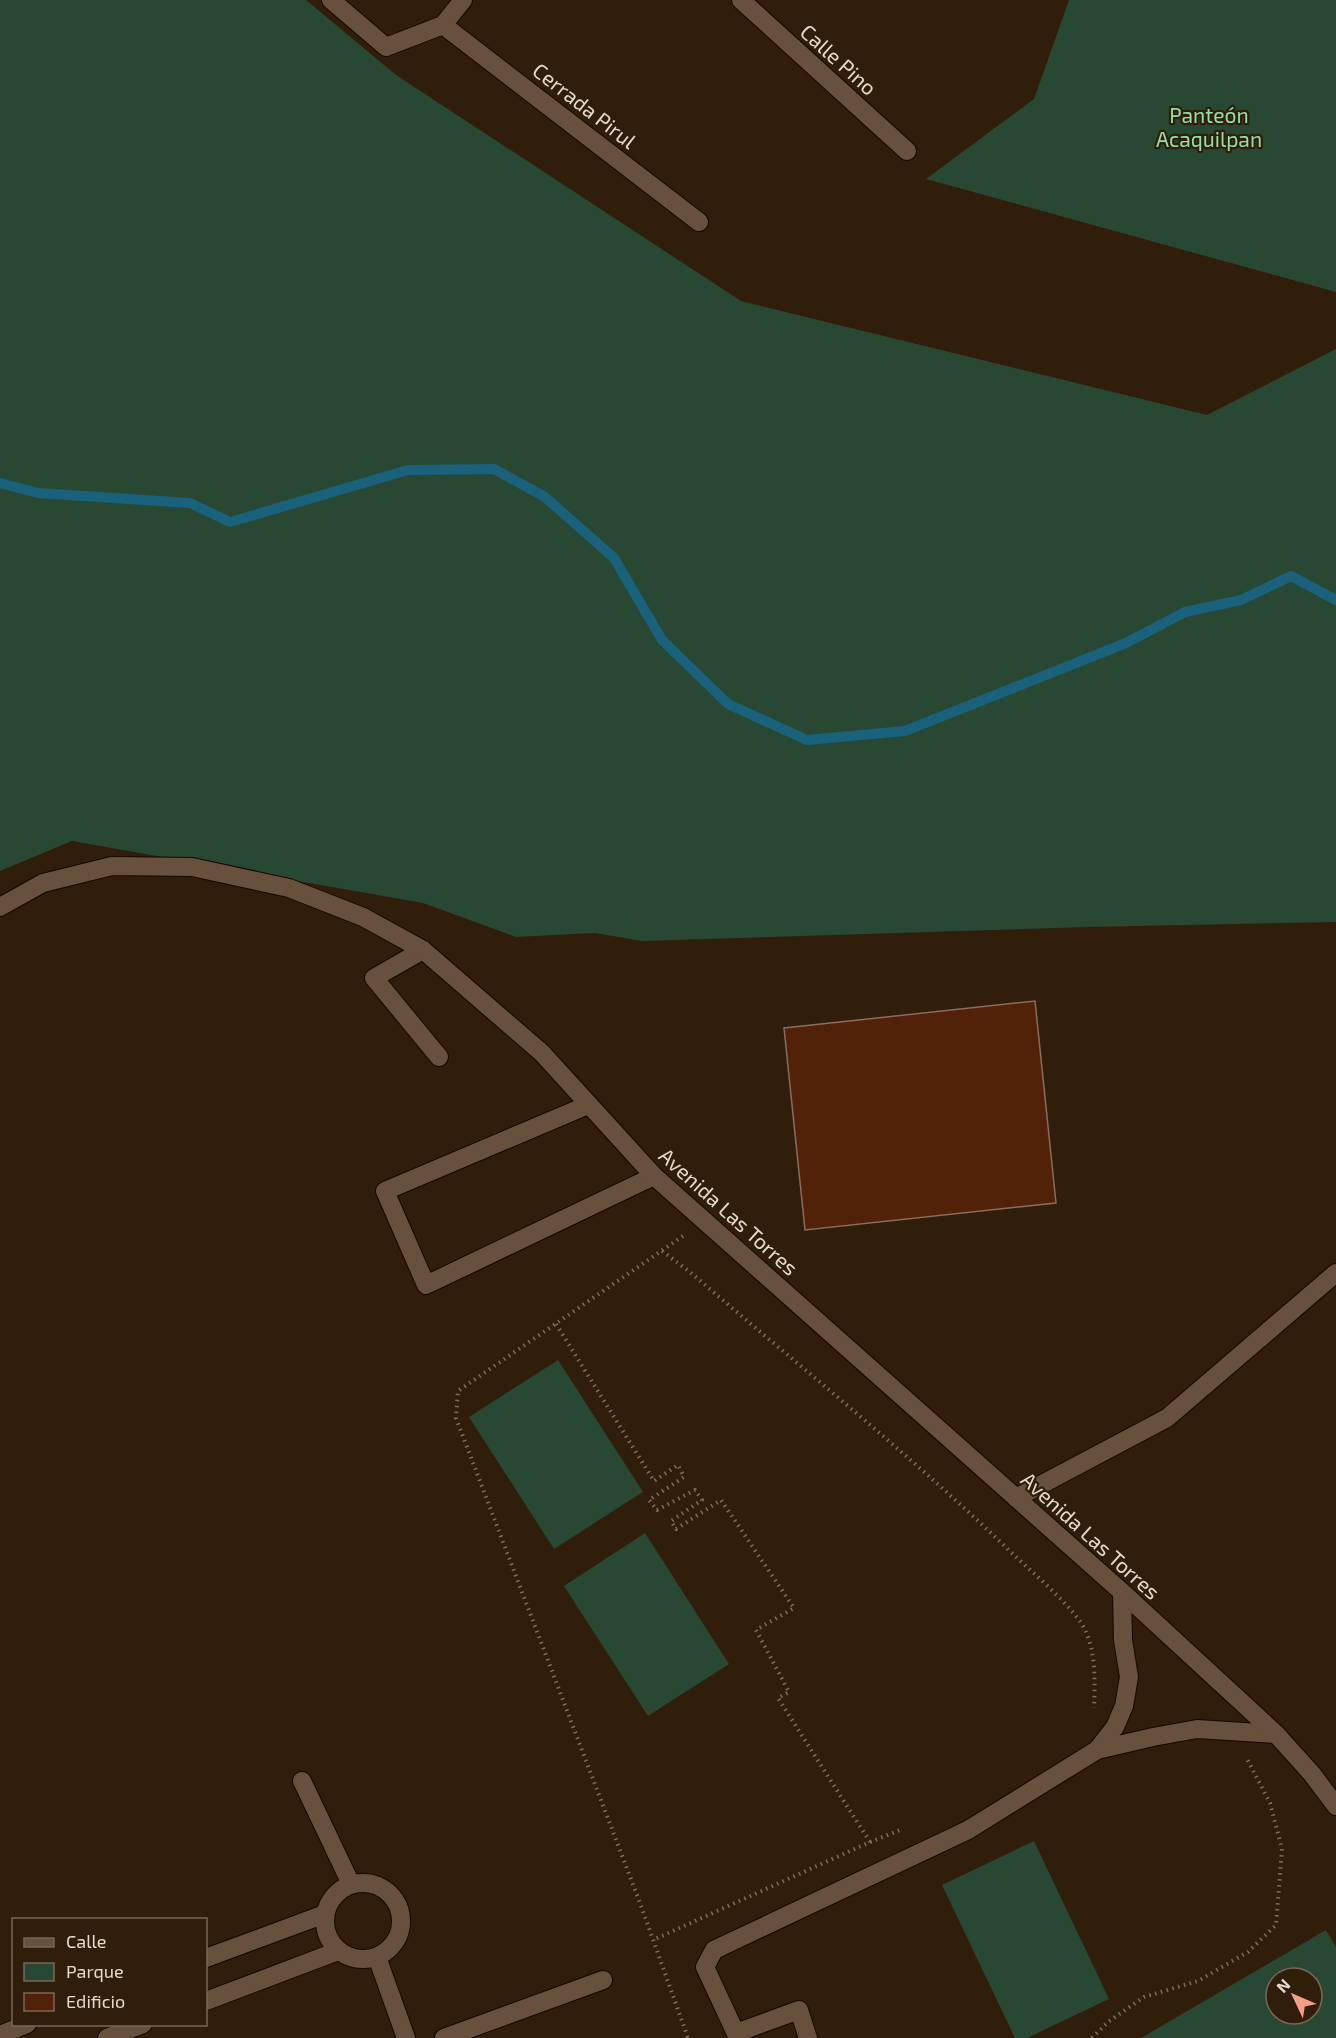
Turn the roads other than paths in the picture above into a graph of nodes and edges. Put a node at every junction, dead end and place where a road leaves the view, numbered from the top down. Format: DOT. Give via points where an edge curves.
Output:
graph roads {
  1 [pos="331,0"];
  2 [pos="463,0"];
  3 [pos="741,0"];
  4 [pos="443,25"];
  5 [pos="907,151"];
  6 [pos="699,222"];
  7 [pos="0,907"];
  8 [pos="423,950"];
  9 [pos="439,1057"];
  10 [pos="588,1105"];
  11 [pos="654,1176"];
  12 [pos="1336,1273"];
  13 [pos="1016,1498"];
  14 [pos="1122,1592"];
  15 [pos="1276,1734"];
  16 [pos="1097,1750"];
  17 [pos="302,1781"];
  18 [pos="1336,1806"];
  19 [pos="351,1884"];
  20 [pos="325,1914"];
  21 [pos="338,1951"];
  22 [pos="377,1957"];
  23 [pos="207,1958"];
  24 [pos="603,1980"];
  25 [pos="207,2001"];
  26 [pos="24,2026"];
  27 [pos="140,2026"];
  28 [pos="0,2035"];
  29 [pos="737,2035"];
  30 [pos="107,2038"];
  31 [pos="406,2038"];
  32 [pos="444,2038"];
  33 [pos="808,2038"];
  1 -- 4 [label="street" via="386,47"];
  2 -- 4 [label="street"];
  3 -- 5 [label="street, Calle Pino"];
  4 -- 6 [label="street, Cerrada Pirul"];
  7 -- 8 [label="street, Avenida Las Torres" via="43,883 112,866 192,867 289,888 363,917"];
  8 -- 9 [label="street" via="374,978"];
  8 -- 10 [label="street, Avenida Las Torres" via="542,1053"];
  10 -- 11 [label="street, Avenida Las Torres"];
  10 -- 11 [label="street" via="385,1191 426,1285"];
  11 -- 13 [label="street, Avenida Las Torres"];
  12 -- 13 [label="street" via="1167,1418"];
  13 -- 14 [label="street, Avenida Las Torres"];
  14 -- 15 [label="street, Avenida Las Torres"];
  14 -- 16 [label="street" via="1123,1641 1129,1677 1124,1706 1115,1727"];
  15 -- 16 [label="street" via="1197,1730"];
  15 -- 18 [label="street, Avenida Las Torres"];
  16 -- 29 [label="street" via="968,1830 714,1950 705,1967"];
  17 -- 19 [label="street"];
  19 -- 20 [label="street" via="334,1895"];
  19 -- 22 [label="street" via="371,1882 389,1892 400,1908 401,1928 393,1946"];
  20 -- 21 [label="street" via="327,1934"];
  20 -- 23 [label="street"];
  21 -- 22 [label="street" via="357,1959"];
  21 -- 25 [label="street"];
  22 -- 31 [label="street"];
  24 -- 32 [label="street"];
  26 -- 28 [label="street"];
  27 -- 30 [label="street"];
  29 -- 33 [label="street" via="800,2010"];
}
